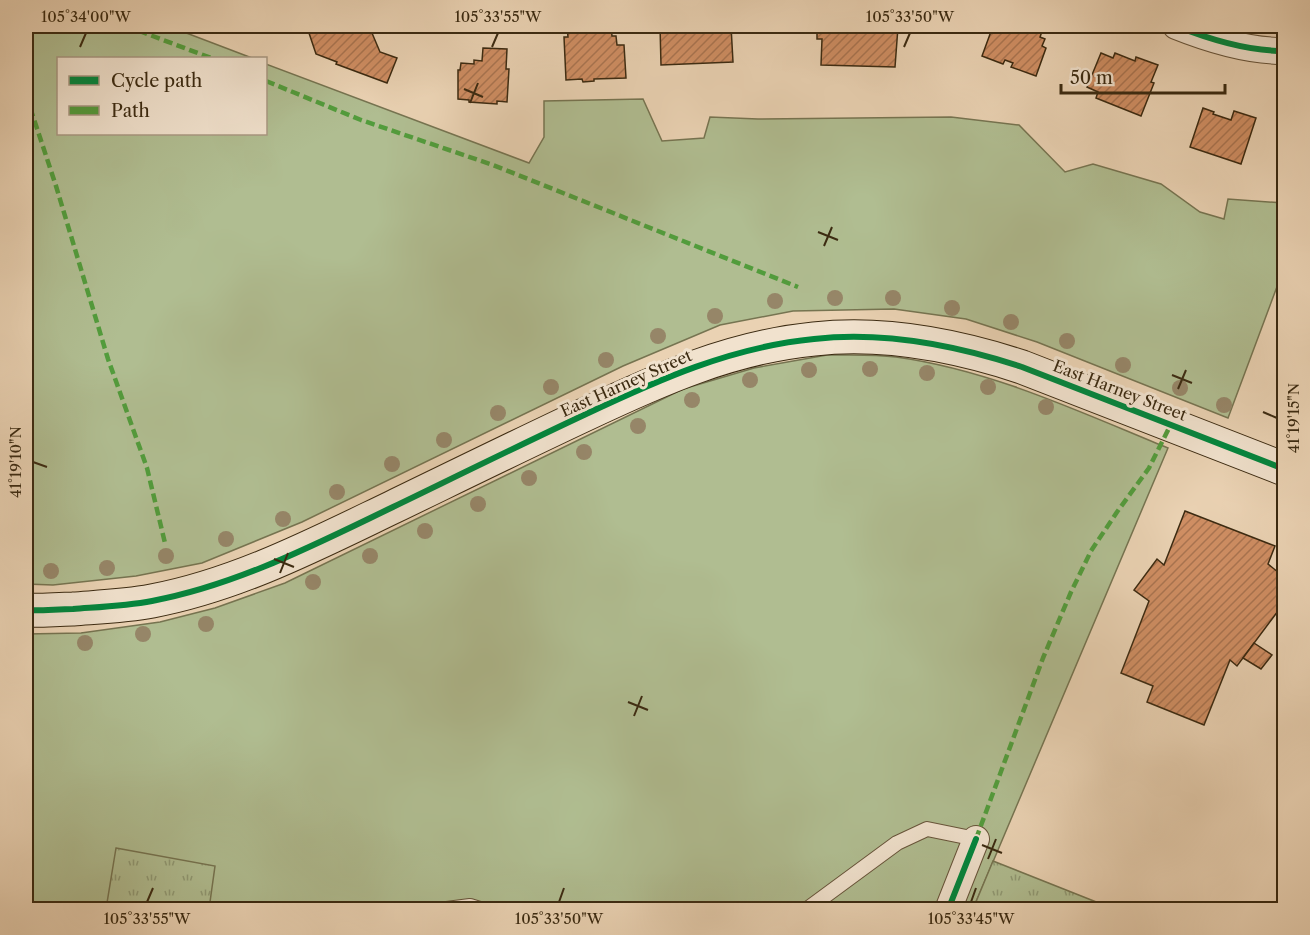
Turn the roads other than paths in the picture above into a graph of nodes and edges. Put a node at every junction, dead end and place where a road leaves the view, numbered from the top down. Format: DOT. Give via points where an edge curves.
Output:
graph roads {
  1 [pos="1176,26"];
  2 [pos="1284,51"];
  3 [pos="1284,469"];
  4 [pos="26,610"];
  5 [pos="976,839"];
  6 [pos="439,909"];
  7 [pos="483,909"];
  8 [pos="806,909"];
  9 [pos="948,909"];
  1 -- 2 [label="street" via="1220,42"];
  3 -- 4 [label="main road, East Harney Street" via="992,357 912,340 814,338 728,356 664,378 284,559 213,586 152,602"];
  5 -- 8 [label="lane" via="927,830 897,843"];
  5 -- 9 [label="street"];
  6 -- 7 [label="lane"];
}
